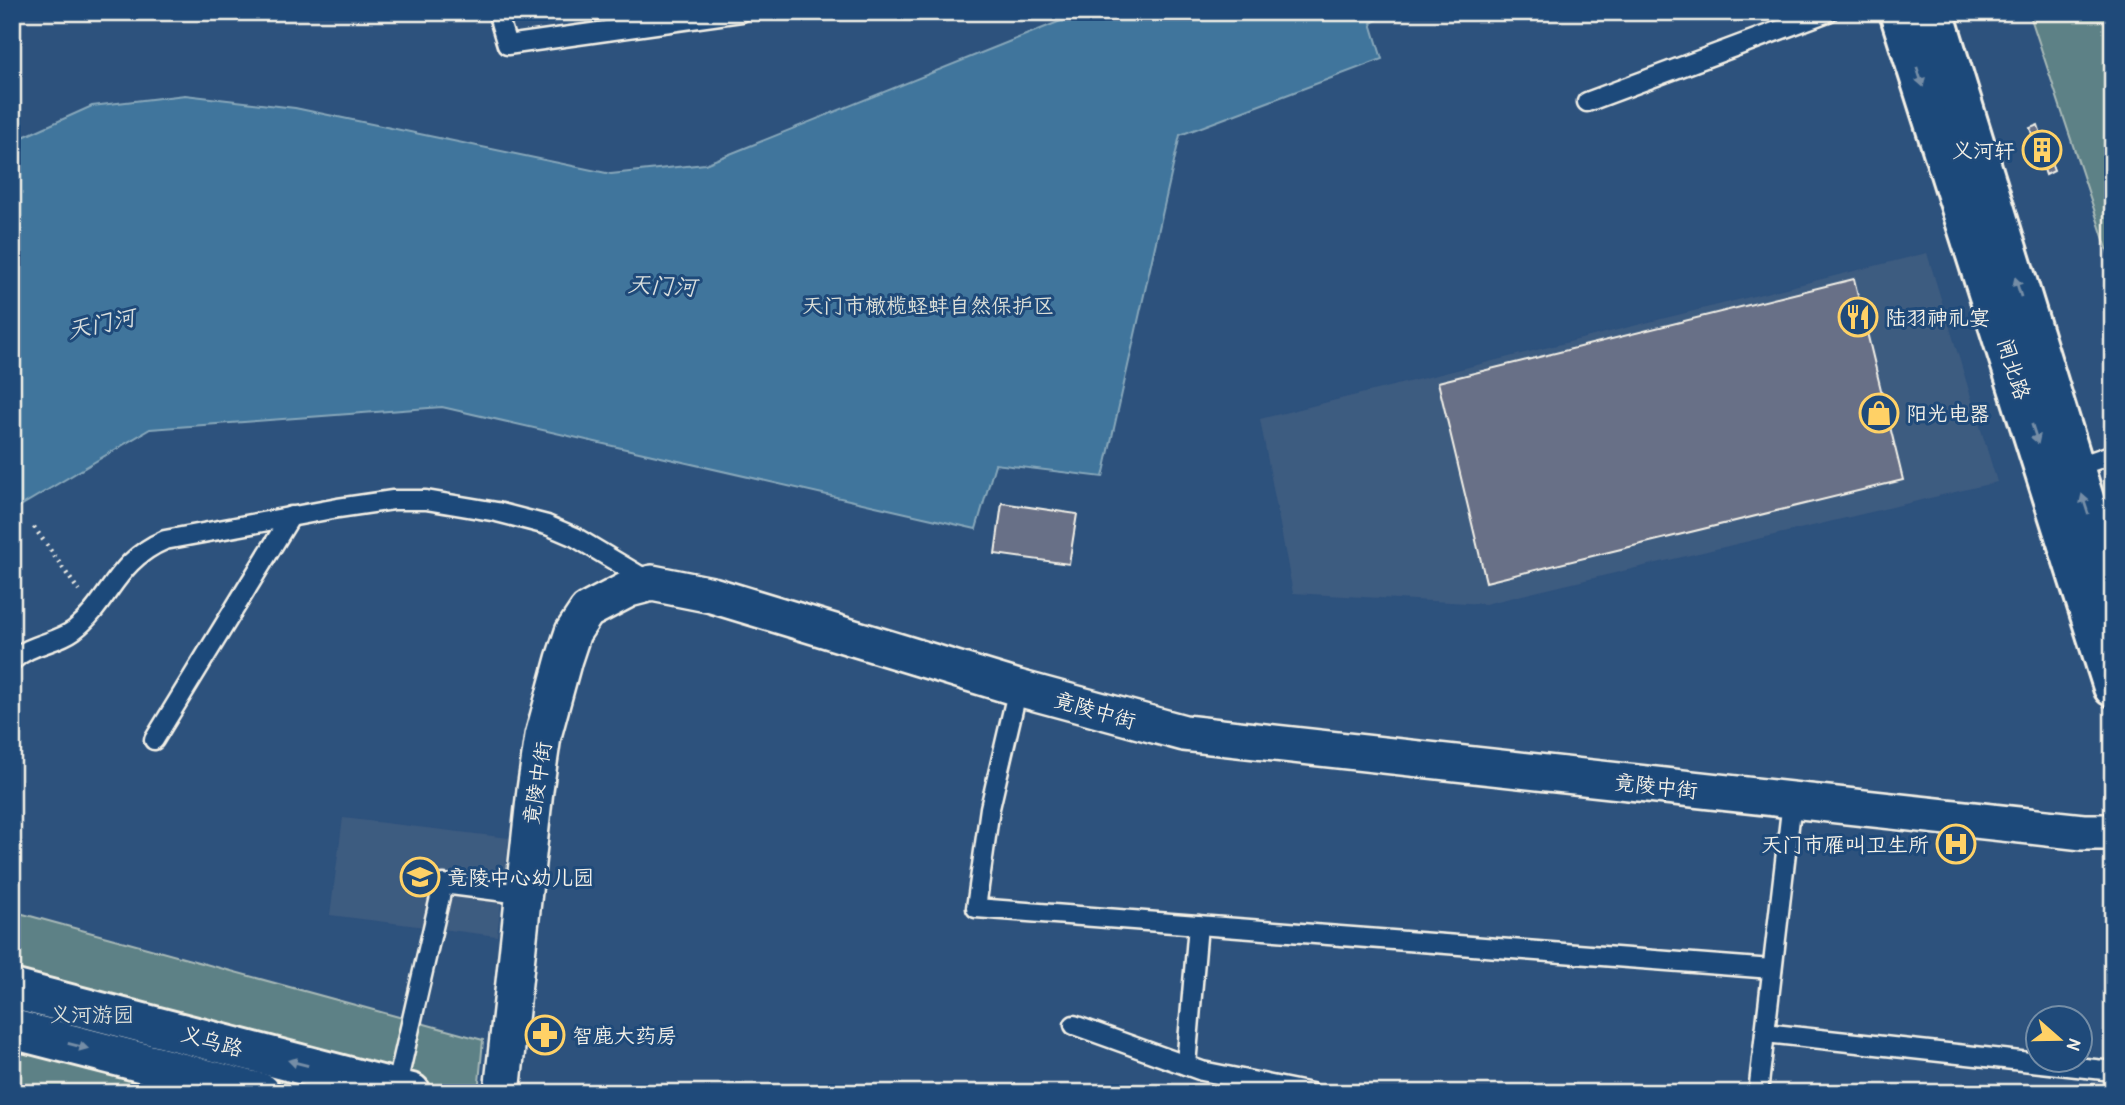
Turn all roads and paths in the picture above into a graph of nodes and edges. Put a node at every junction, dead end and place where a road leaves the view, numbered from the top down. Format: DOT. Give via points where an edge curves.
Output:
graph roads {
  1 [pos="497,12"];
  2 [pos="741,12"];
  3 [pos="1828,12"];
  4 [pos="1899,12"];
  5 [pos="1934,12"];
  6 [pos="1587,102"];
  7 [pos="2113,454"];
  8 [pos="2073,468"];
  9 [pos="291,516"];
  10 [pos="34,527"];
  11 [pos="652,583"];
  12 [pos="2113,593"];
  13 [pos="71,601"];
  14 [pos="12,660"];
  15 [pos="2113,687"];
  16 [pos="1018,688"];
  17 [pos="154,740"];
  18 [pos="1792,801"];
  19 [pos="2113,832"];
  20 [pos="522,894"];
  21 [pos="1198,925"];
  22 [pos="1772,969"];
  23 [pos="12,989"];
  24 [pos="1074,1025"];
  25 [pos="12,1029"];
  26 [pos="1765,1032"];
  27 [pos="1186,1065"];
  28 [pos="2113,1071"];
  29 [pos="1232,1086"];
  30 [pos="404,1091"];
  31 [pos="261,1093"];
  32 [pos="502,1093"];
  33 [pos="1311,1093"];
  34 [pos="1758,1093"];
  1 -- 2 [label="lane" via="507,45"];
  3 -- 6 [label="lane"];
  4 -- 15 [label="main road, 闸北路, one-way"];
  8 -- 5 [label="main road, 闸北路, one-way"];
  7 -- 8 [label="lane"];
  12 -- 8 [label="main road, 闸北路, one-way"];
  9 -- 11 [label="lane" via="393,500 465,506 575,537"];
  9 -- 14 [label="lane" via="182,536 146,548 74,630 34,645"];
  9 -- 17 [label="lane"];
  10 -- 13 [label="path" via="80,593"];
  11 -- 16 [label="street, 竟陵中街" via="682,586"];
  11 -- 20 [label="street, 竟陵中街" via="606,599 587,611 573,632 544,736"];
  16 -- 18 [label="street, 竟陵中街" via="1149,725 1219,738"];
  16 -- 21 [label="lane" via="990,808 976,908"];
  18 -- 19 [label="street, 竟陵中街"];
  18 -- 22 [label="lane"];
  20 -- 30 [label="lane" via="443,884"];
  20 -- 32 [label="street, 竟陵中街"];
  21 -- 22 [label="lane"];
  21 -- 27 [label="lane"];
  22 -- 26 [label="lane"];
  30 -- 23 [label="main road, 义乌路, one-way"];
  24 -- 27 [label="lane"];
  25 -- 31 [label="main road, 义乌路, one-way"];
  26 -- 28 [label="lane"];
  26 -- 34 [label="lane"];
  27 -- 29 [label="lane"];
  29 -- 33 [label="lane"];
}
